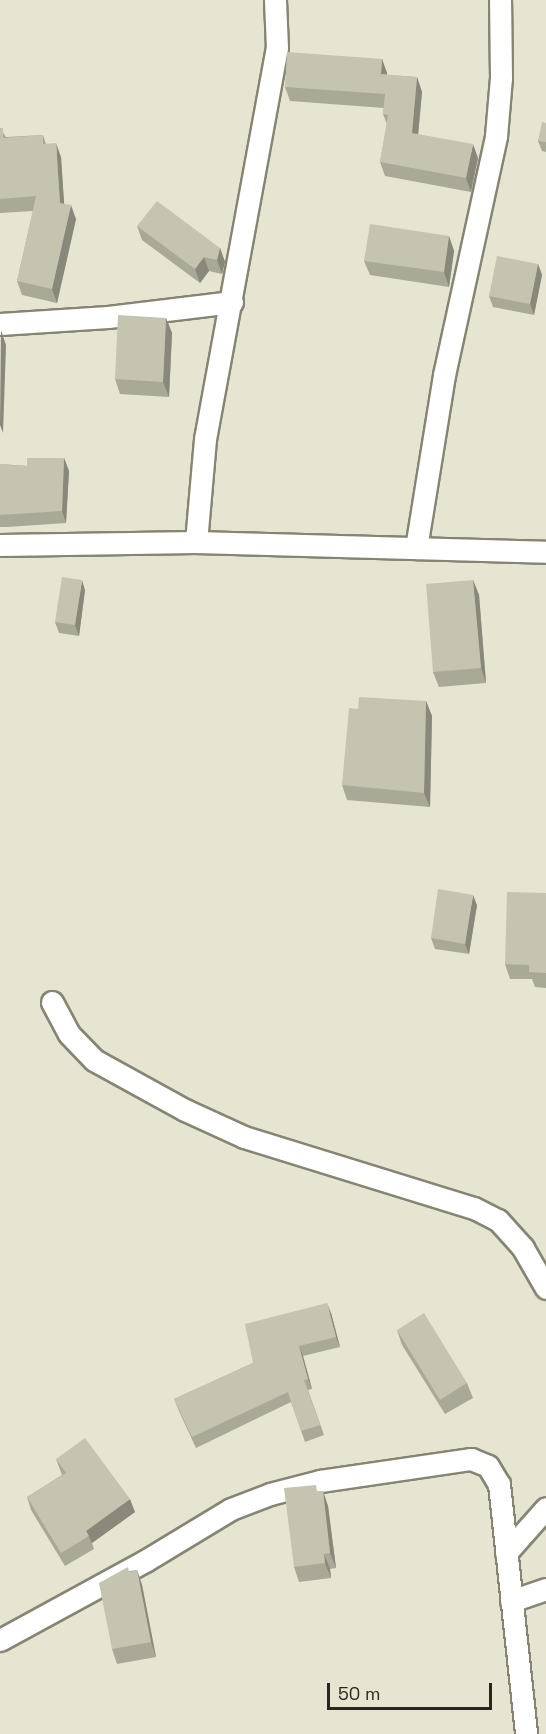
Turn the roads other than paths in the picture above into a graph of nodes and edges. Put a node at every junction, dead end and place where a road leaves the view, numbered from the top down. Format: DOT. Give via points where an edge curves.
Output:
graph roads {
  1 [pos="275,0"];
  2 [pos="500,0"];
  3 [pos="232,302"];
  4 [pos="0,324"];
  5 [pos="196,542"];
  6 [pos="0,545"];
  7 [pos="416,548"];
  8 [pos="546,552"];
  9 [pos="52,1002"];
  10 [pos="546,1287"];
  11 [pos="546,1508"];
  12 [pos="506,1553"];
  13 [pos="546,1589"];
  14 [pos="511,1601"];
  15 [pos="0,1640"];
  16 [pos="526,1734"];
  1 -- 3 [label="street" via="277,48"];
  2 -- 7 [label="street" via="501,78 496,136 444,375"];
  3 -- 4 [label="street" via="108,317"];
  3 -- 5 [label="street" via="205,440"];
  5 -- 6 [label="street"];
  5 -- 7 [label="street"];
  7 -- 8 [label="street"];
  9 -- 10 [label="street" via="69,1034 94,1060 185,1110 244,1137 474,1208 498,1220 523,1248"];
  11 -- 12 [label="street"];
  12 -- 14 [label="street"];
  12 -- 15 [label="street" via="499,1484 488,1466 471,1459 320,1480 231,1509"];
  13 -- 14 [label="street"];
  14 -- 16 [label="street"];
}
